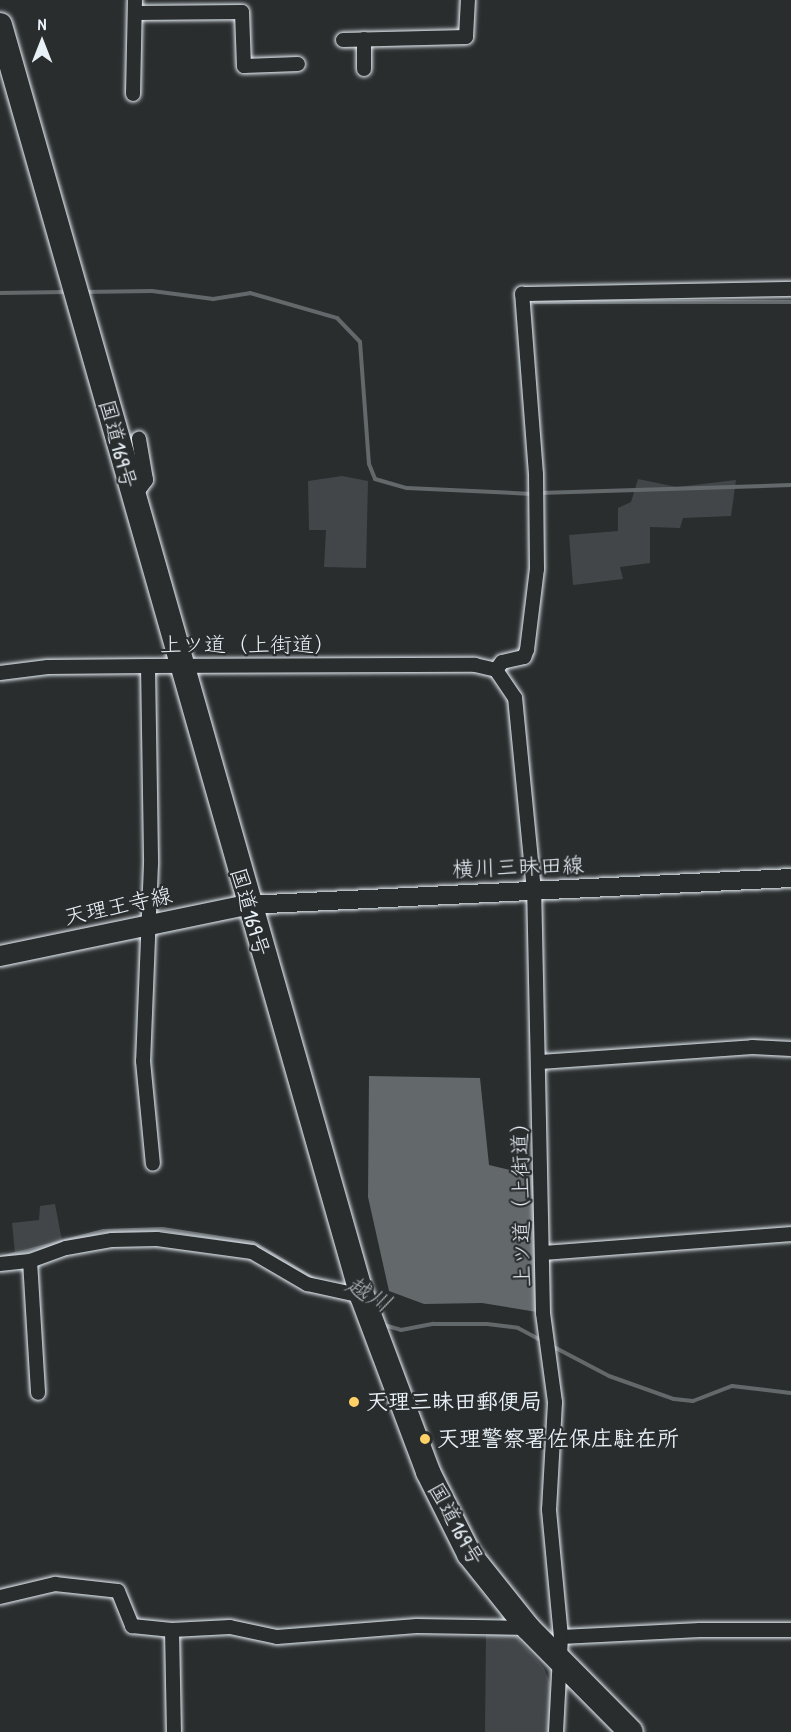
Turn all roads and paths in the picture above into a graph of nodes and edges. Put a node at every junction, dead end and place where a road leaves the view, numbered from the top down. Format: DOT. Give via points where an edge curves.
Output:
graph roads {
  1 [pos="468,0"];
  2 [pos="135,6"];
  3 [pos="0,25"];
  4 [pos="364,39"];
  5 [pos="343,40"];
  6 [pos="298,64"];
  7 [pos="364,69"];
  8 [pos="133,94"];
  9 [pos="791,289"];
  10 [pos="139,439"];
  11 [pos="131,491"];
  12 [pos="148,666"];
  13 [pos="181,666"];
  14 [pos="496,670"];
  15 [pos="0,673"];
  16 [pos="791,878"];
  17 [pos="534,891"];
  18 [pos="247,905"];
  19 [pos="149,923"];
  20 [pos="0,956"];
  21 [pos="791,1049"];
  22 [pos="540,1062"];
  23 [pos="153,1164"];
  24 [pos="791,1234"];
  25 [pos="544,1253"];
  26 [pos="30,1261"];
  27 [pos="0,1264"];
  28 [pos="362,1296"];
  29 [pos="38,1393"];
  30 [pos="0,1597"];
  31 [pos="528,1628"];
  32 [pos="172,1630"];
  33 [pos="791,1630"];
  34 [pos="560,1649"];
  35 [pos="174,1732"];
  36 [pos="556,1732"];
  37 [pos="631,1732"];
  1 -- 4 [label="street" via="466,37"];
  2 -- 6 [label="street" via="242,12 244,66"];
  2 -- 8 [label="street"];
  3 -- 11 [label="highway, 国道169号"];
  4 -- 5 [label="street"];
  4 -- 7 [label="street"];
  9 -- 14 [label="street" via="522,294 536,463 537,569 527,650 524,657 502,662"];
  10 -- 11 [label="street" via="146,480"];
  11 -- 13 [label="highway, 国道169号"];
  12 -- 13 [label="street, 上ツ道（上街道）"];
  12 -- 15 [label="street, 上ツ道（上街道）" via="48,667"];
  12 -- 19 [label="street"];
  13 -- 14 [label="street, 上ツ道（上街道）" via="476,665"];
  13 -- 18 [label="highway, 国道169号"];
  14 -- 17 [label="street, 上ツ道（上街道）" via="515,698 517,709"];
  16 -- 17 [label="main road, 横川三昧田線"];
  17 -- 18 [label="main road, 横川三昧田線"];
  17 -- 22 [label="street, 上ツ道（上街道）"];
  18 -- 19 [label="main road, 天理王寺線"];
  18 -- 28 [label="highway, 国道169号"];
  19 -- 20 [label="main road, 天理王寺線"];
  19 -- 23 [label="street" via="143,1061"];
  21 -- 22 [label="street" via="752,1047"];
  22 -- 25 [label="street, 上ツ道（上街道）"];
  24 -- 25 [label="street"];
  25 -- 34 [label="street, 上ツ道（上街道）" via="543,1313 555,1402 549,1510"];
  26 -- 27 [label="street"];
  26 -- 28 [label="street" via="77,1246 157,1239 252,1252 307,1284"];
  26 -- 29 [label="street"];
  28 -- 31 [label="highway, 国道169号" via="446,1512 469,1554"];
  30 -- 32 [label="street" via="55,1584 118,1591 132,1626"];
  31 -- 32 [label="street" via="417,1626 277,1637 231,1627"];
  31 -- 34 [label="highway, 国道169号"];
  32 -- 35 [label="street"];
  33 -- 34 [label="street" via="700,1630"];
  34 -- 36 [label="street, 上ツ道（上街道）"];
  34 -- 37 [label="highway, 国道169号"];
}
